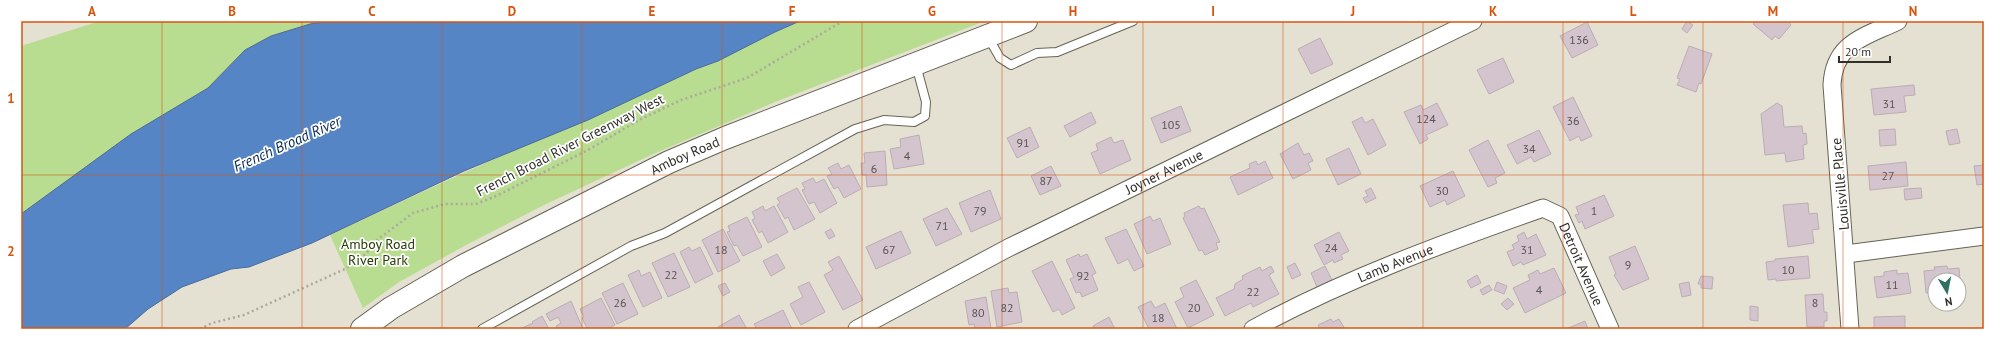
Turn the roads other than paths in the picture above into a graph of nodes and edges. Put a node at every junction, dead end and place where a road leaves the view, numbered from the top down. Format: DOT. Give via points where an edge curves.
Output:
graph roads {
  1 [pos="1026,21"];
  2 [pos="1133,21"];
  3 [pos="1473,21"];
  4 [pos="1898,21"];
  5 [pos="988,37"];
  6 [pos="916,65"];
  7 [pos="1543,208"];
  8 [pos="1984,236"];
  9 [pos="1846,254"];
  10 [pos="362,329"];
  11 [pos="482,329"];
  12 [pos="857,329"];
  13 [pos="1253,329"];
  14 [pos="1610,329"];
  15 [pos="1850,329"];
  1 -- 5 [label="main road, Amboy Road"];
  2 -- 5 [label="lane" via="1057,52 1037,53 1011,66 1000,58"];
  3 -- 12 [label="street, Joyner Avenue" via="1008,248"];
  4 -- 9 [label="street, Louisville Place" via="1849,45 1840,54 1833,70 1832,85"];
  5 -- 6 [label="main road, Amboy Road"];
  6 -- 10 [label="main road, Amboy Road" via="669,162 463,266 391,308"];
  6 -- 11 [label="lane" via="926,102 925,116 914,122 884,120 855,129 665,233 631,246"];
  7 -- 13 [label="street, Lamb Avenue" via="1434,247 1294,307"];
  7 -- 14 [label="street, Detroit Avenue" via="1560,216"];
  8 -- 9 [label="street"];
  9 -- 15 [label="street, Louisville Place"];
}
